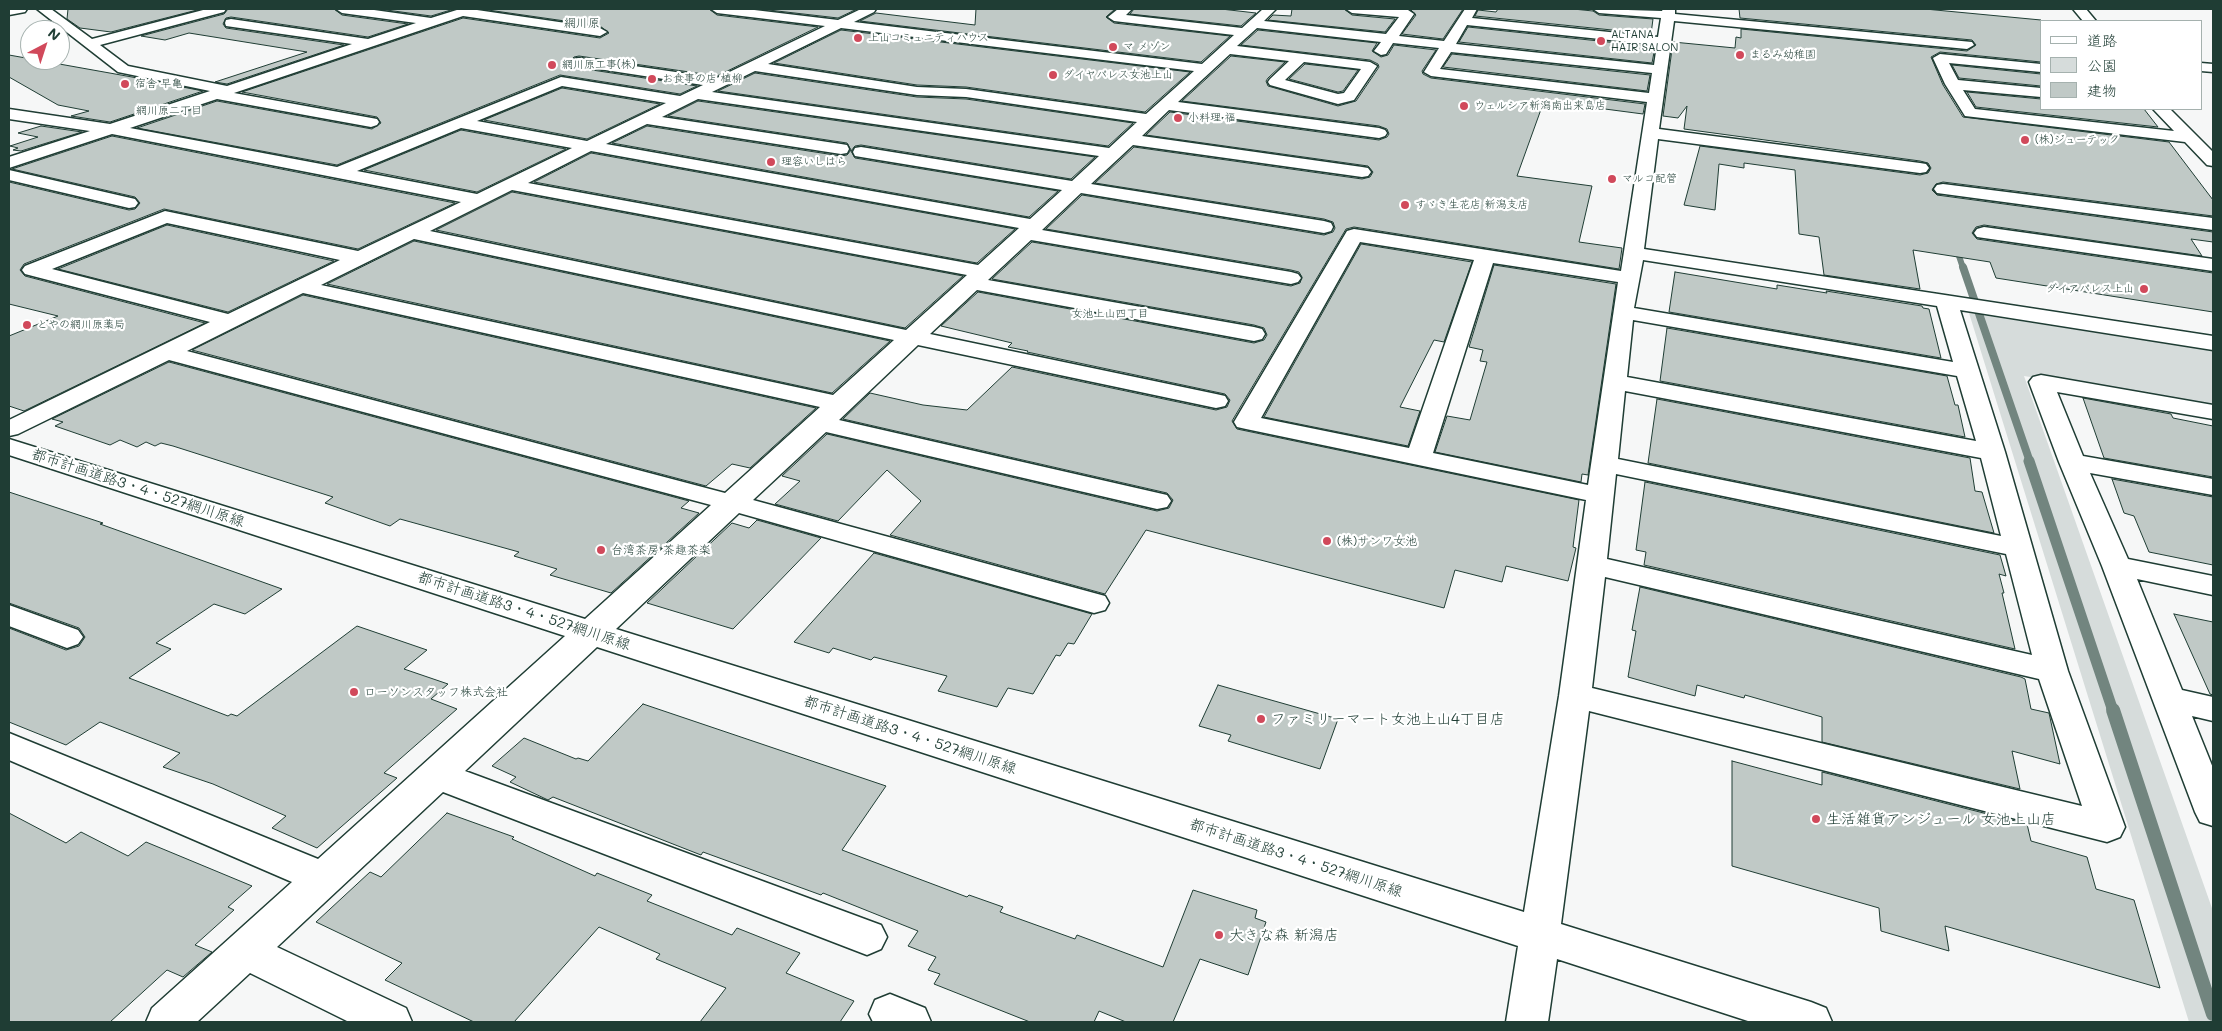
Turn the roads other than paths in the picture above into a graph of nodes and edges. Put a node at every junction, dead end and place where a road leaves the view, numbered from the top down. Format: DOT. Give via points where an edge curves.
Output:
graph roads {
  1 [pos="21,9"];
  2 [pos="43,9"];
  3 [pos="220,9"];
  4 [pos="342,9"];
  5 [pos="717,9"];
  6 [pos="870,9"];
  7 [pos="1126,9"];
  8 [pos="1267,9"];
  9 [pos="1352,9"];
  10 [pos="1599,9"];
  11 [pos="2079,9"];
  12 [pos="9,11"];
  13 [pos="467,11"];
  14 [pos="1668,14"];
  15 [pos="1468,15"];
  16 [pos="2089,20"];
  17 [pos="434,22"];
  18 [pos="231,23"];
  19 [pos="841,23"];
  20 [pos="1249,28"];
  21 [pos="600,32"];
  22 [pos="1390,39"];
  23 [pos="1664,42"];
  24 [pos="370,43"];
  25 [pos="90,44"];
  26 [pos="1446,46"];
  27 [pos="1982,46"];
  28 [pos="1226,49"];
  29 [pos="1300,58"];
  30 [pos="579,62"];
  31 [pos="752,66"];
  32 [pos="1370,66"];
  33 [pos="1204,68"];
  34 [pos="2040,68"];
  35 [pos="1660,70"];
  36 [pos="719,83"];
  37 [pos="1952,84"];
  38 [pos="221,92"];
  39 [pos="2040,93"];
  40 [pos="690,97"];
  41 [pos="1656,98"];
  42 [pos="2162,110"];
  43 [pos="1157,112"];
  44 [pos="11,115"];
  45 [pos="646,119"];
  46 [pos="371,122"];
  47 [pos="458,123"];
  48 [pos="112,128"];
  49 [pos="1379,133"];
  50 [pos="1650,133"];
  51 [pos="2192,138"];
  52 [pos="590,146"];
  53 [pos="1120,146"];
  54 [pos="841,149"];
  55 [pos="861,152"];
  56 [pos="12,160"];
  57 [pos="2213,161"];
  58 [pos="1920,168"];
  59 [pos="338,172"];
  60 [pos="1362,172"];
  61 [pos="9,175"];
  62 [pos="511,185"];
  63 [pos="1074,188"];
  64 [pos="1943,189"];
  65 [pos="480,200"];
  66 [pos="129,203"];
  67 [pos="2213,224"];
  68 [pos="1324,227"];
  69 [pos="1030,229"];
  70 [pos="413,232"];
  71 [pos="1984,234"];
  72 [pos="1485,256"];
  73 [pos="361,258"];
  74 [pos="1632,265"];
  75 [pos="2213,265"];
  76 [pos="977,278"];
  77 [pos="1291,278"];
  78 [pos="302,286"];
  79 [pos="1955,304"];
  80 [pos="1623,312"];
  81 [pos="231,321"];
  82 [pos="1254,334"];
  83 [pos="913,336"];
  84 [pos="2213,343"];
  85 [pos="166,352"];
  86 [pos="1968,371"];
  87 [pos="1615,382"];
  88 [pos="1216,400"];
  89 [pos="840,404"];
  90 [pos="2213,412"];
  91 [pos="820,423"];
  92 [pos="9,429"];
  93 [pos="9,447"];
  94 [pos="1992,452"];
  95 [pos="1418,458"];
  96 [pos="2072,462"];
  97 [pos="1604,464"];
  98 [pos="2213,487"];
  99 [pos="1599,495"];
  100 [pos="1157,500"];
  101 [pos="733,503"];
  102 [pos="2018,548"];
  103 [pos="1592,565"];
  104 [pos="2118,566"];
  105 [pos="2213,585"];
  106 [pos="1094,603"];
  107 [pos="9,615"];
  108 [pos="592,633"];
  109 [pos="67,638"];
  110 [pos="2052,671"];
  111 [pos="1575,696"];
  112 [pos="2168,700"];
  113 [pos="2213,709"];
  114 [pos="9,746"];
  115 [pos="438,775"];
  116 [pos="2213,812"];
  117 [pos="325,879"];
  118 [pos="1540,936"];
  119 [pos="867,937"];
  120 [pos="246,952"];
  121 [pos="168,1022"];
  122 [pos="391,1022"];
  123 [pos="1527,1022"];
  124 [pos="1811,1022"];
  1 -- 12 [label="street"];
  2 -- 25 [label="street"];
  3 -- 25 [label="street"];
  4 -- 17 [label="street"];
  5 -- 19 [label="street"];
  6 -- 19 [label="street"];
  7 -- 20 [label="street" via="1114,18"];
  8 -- 20 [label="street"];
  9 -- 22 [label="street" via="1408,14"];
  10 -- 14 [label="street"];
  11 -- 16 [label="street"];
  13 -- 17 [label="street"];
  13 -- 21 [label="street"];
  14 -- 23 [label="street"];
  14 -- 27 [label="street"];
  15 -- 23 [label="street"];
  15 -- 26 [label="street"];
  17 -- 24 [label="street"];
  18 -- 24 [label="street"];
  19 -- 31 [label="street"];
  19 -- 33 [label="street"];
  20 -- 22 [label="street"];
  20 -- 28 [label="street"];
  22 -- 26 [label="street"];
  22 -- 32 [label="street"];
  23 -- 35 [label="street"];
  24 -- 38 [label="street"];
  25 -- 38 [label="street" via="123,69"];
  26 -- 35 [label="street"];
  26 -- 41 [label="street" via="1431,72"];
  28 -- 29 [label="street"];
  28 -- 33 [label="street"];
  29 -- 32 [label="street"];
  29 -- 32 [label="street" via="1275,82 1338,99 1349,97"];
  30 -- 36 [label="street"];
  31 -- 36 [label="street"];
  31 -- 43 [label="street" via="917,90"];
  33 -- 43 [label="street"];
  34 -- 37 [label="street" via="1940,58"];
  35 -- 41 [label="street"];
  36 -- 40 [label="street"];
  37 -- 39 [label="street"];
  37 -- 51 [label="street" via="1970,113"];
  38 -- 46 [label="street"];
  38 -- 48 [label="street"];
  40 -- 45 [label="street"];
  40 -- 47 [label="street" via="561,81"];
  40 -- 53 [label="street"];
  41 -- 50 [label="street"];
  42 -- 51 [label="street"];
  43 -- 49 [label="street"];
  43 -- 53 [label="street"];
  44 -- 48 [label="street"];
  45 -- 52 [label="street"];
  45 -- 54 [label="street"];
  47 -- 52 [label="street"];
  47 -- 59 [label="street"];
  48 -- 56 [label="street"];
  48 -- 59 [label="street"];
  50 -- 58 [label="street"];
  50 -- 74 [label="street"];
  51 -- 57 [label="street"];
  52 -- 62 [label="street"];
  52 -- 69 [label="street"];
  53 -- 60 [label="street"];
  53 -- 63 [label="street"];
  55 -- 63 [label="street"];
  59 -- 65 [label="street"];
  61 -- 66 [label="street"];
  62 -- 65 [label="street"];
  62 -- 76 [label="street"];
  63 -- 68 [label="street"];
  63 -- 69 [label="street"];
  64 -- 67 [label="street"];
  65 -- 70 [label="street"];
  69 -- 76 [label="street"];
  69 -- 77 [label="street"];
  70 -- 73 [label="street"];
  70 -- 83 [label="street"];
  71 -- 75 [label="street"];
  72 -- 74 [label="street"];
  72 -- 95 [label="street"];
  72 -- 95 [label="street" via="1354,236 1246,422"];
  73 -- 78 [label="street"];
  73 -- 81 [label="street" via="165,217 32,270"];
  74 -- 79 [label="street"];
  74 -- 80 [label="street"];
  76 -- 82 [label="street"];
  76 -- 83 [label="street"];
  78 -- 81 [label="street"];
  78 -- 89 [label="street"];
  79 -- 84 [label="street"];
  79 -- 86 [label="street"];
  80 -- 86 [label="street"];
  80 -- 87 [label="street"];
  81 -- 85 [label="street"];
  83 -- 88 [label="street"];
  83 -- 89 [label="street"];
  85 -- 92 [label="street"];
  85 -- 101 [label="street"];
  86 -- 94 [label="street"];
  87 -- 94 [label="street"];
  87 -- 97 [label="street"];
  89 -- 91 [label="street"];
  90 -- 96 [label="street" via="2041,382"];
  91 -- 100 [label="street"];
  91 -- 101 [label="street"];
  93 -- 108 [label="street, 都市計画道路3・4・527網川原線"];
  94 -- 102 [label="street"];
  95 -- 99 [label="street"];
  96 -- 98 [label="street"];
  96 -- 104 [label="street"];
  97 -- 99 [label="street"];
  97 -- 102 [label="street"];
  99 -- 103 [label="street"];
  101 -- 106 [label="street"];
  101 -- 108 [label="street"];
  102 -- 110 [label="street"];
  103 -- 110 [label="street"];
  103 -- 111 [label="street"];
  104 -- 105 [label="street"];
  104 -- 112 [label="street"];
  107 -- 109 [label="street"];
  108 -- 115 [label="street"];
  108 -- 118 [label="street, 都市計画道路3・4・527網川原線"];
  110 -- 111 [label="street" via="2107,827"];
  111 -- 118 [label="street"];
  112 -- 113 [label="street"];
  112 -- 116 [label="street"];
  114 -- 117 [label="street"];
  115 -- 117 [label="street"];
  115 -- 119 [label="street"];
  117 -- 120 [label="street"];
  118 -- 123 [label="street"];
  118 -- 124 [label="street, 都市計画道路3・4・527網川原線"];
  120 -- 121 [label="street"];
  120 -- 122 [label="street"];
}
